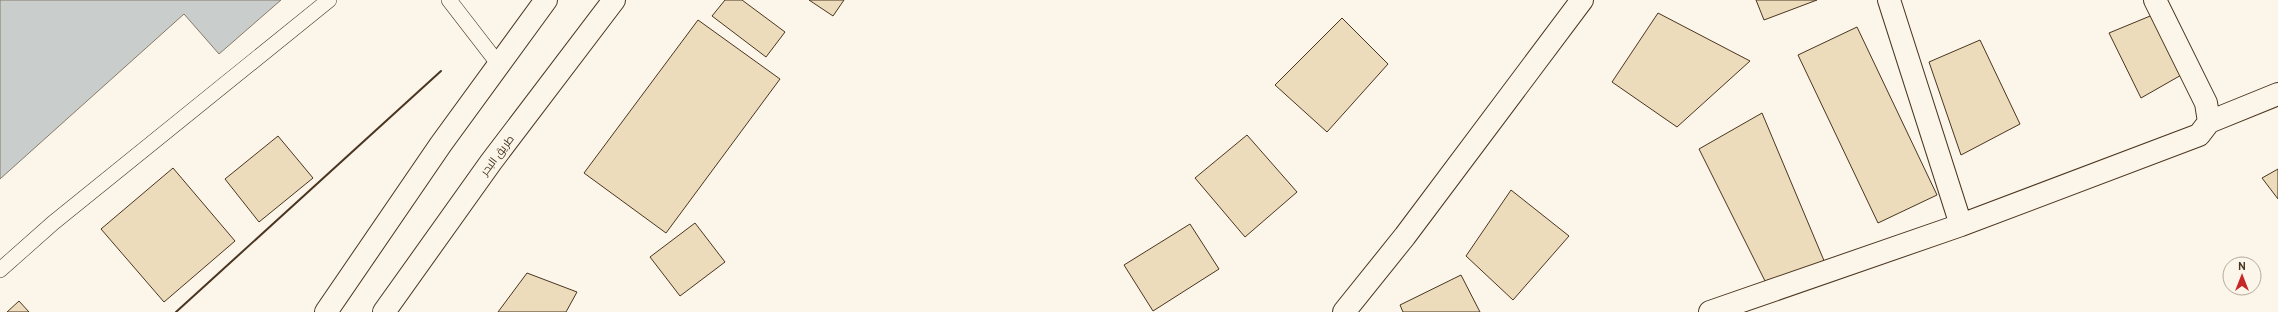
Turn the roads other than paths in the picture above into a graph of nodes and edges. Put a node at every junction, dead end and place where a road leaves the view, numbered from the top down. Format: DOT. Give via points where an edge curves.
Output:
graph roads {
  1 [pos="330,0"];
  2 [pos="448,0"];
  3 [pos="546,0"];
  4 [pos="614,0"];
  5 [pos="1582,0"];
  6 [pos="1889,0"];
  7 [pos="2155,0"];
  8 [pos="500,66"];
  9 [pos="2278,94"];
  10 [pos="2210,122"];
  11 [pos="1961,225"];
  12 [pos="0,270"];
  13 [pos="326,312"];
  14 [pos="384,312"];
  15 [pos="1344,312"];
  16 [pos="1710,312"];
  1 -- 12 [label="lane" via="53,223"];
  2 -- 8 [label="lane"];
  3 -- 8 [label="main road"];
  4 -- 14 [label="main road, طريق البحر" via="492,162"];
  5 -- 15 [label="main road" via="1405,236"];
  6 -- 11 [label="main road"];
  7 -- 10 [label="main road" via="2206,103"];
  8 -- 13 [label="main road" via="441,144"];
  9 -- 10 [label="main road"];
  10 -- 11 [label="main road" via="2199,135"];
  11 -- 16 [label="main road"];
}
